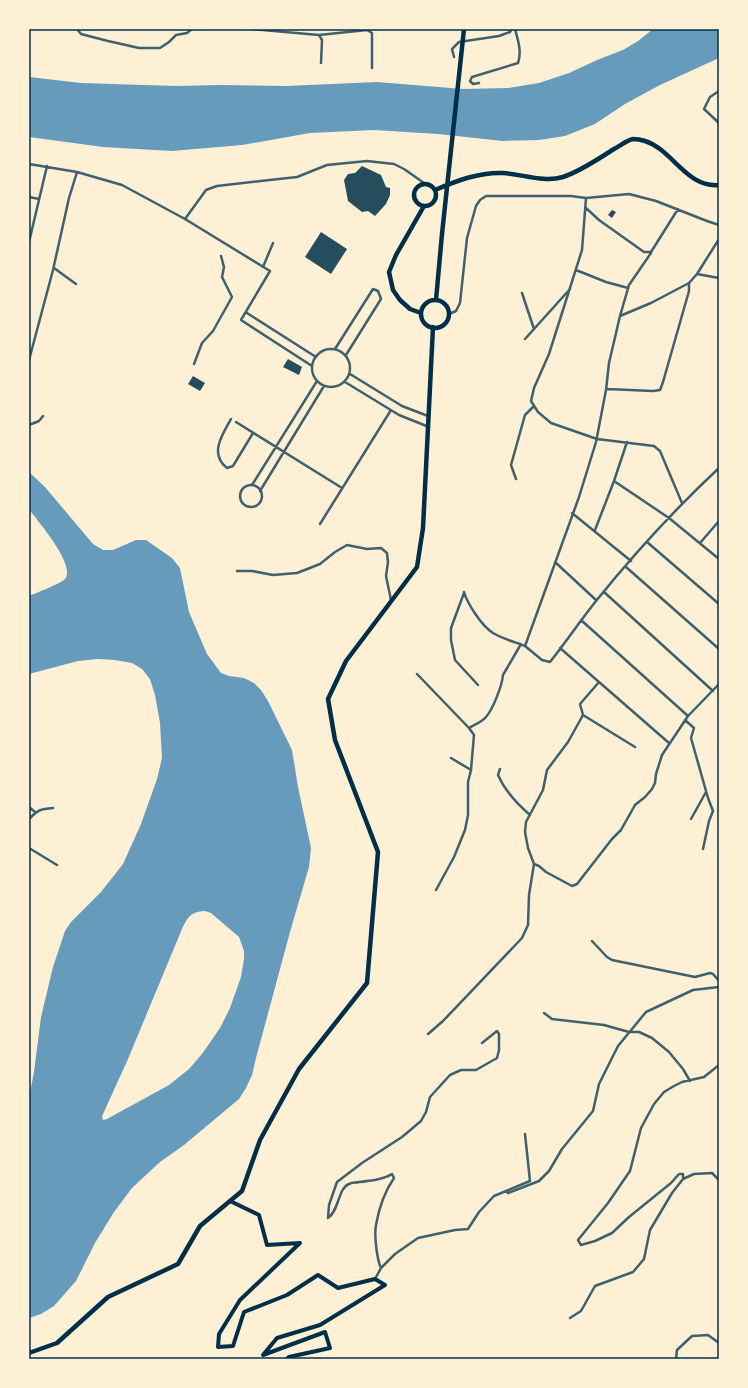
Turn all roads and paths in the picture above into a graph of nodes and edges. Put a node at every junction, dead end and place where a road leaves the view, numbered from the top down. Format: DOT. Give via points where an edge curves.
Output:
graph roads {
  1 [pos="77,29"];
  2 [pos="192,29"];
  3 [pos="250,29"];
  4 [pos="464,29"];
  5 [pos="512,29"];
  6 [pos="515,29"];
  7 [pos="319,35"];
  8 [pos="454,57"];
  9 [pos="321,63"];
  10 [pos="372,68"];
  11 [pos="479,83"];
  12 [pos="719,91"];
  13 [pos="719,123"];
  14 [pos="29,164"];
  15 [pos="47,166"];
  16 [pos="78,172"];
  17 [pos="424,184"];
  18 [pos="719,185"];
  19 [pos="435,190"];
  20 [pos="29,197"];
  21 [pos="586,198"];
  22 [pos="39,199"];
  23 [pos="424,206"];
  24 [pos="586,208"];
  25 [pos="678,209"];
  26 [pos="185,219"];
  27 [pos="719,224"];
  28 [pos="30,233"];
  29 [pos="719,239"];
  30 [pos="29,242"];
  31 [pos="273,243"];
  32 [pos="651,252"];
  33 [pos="221,256"];
  34 [pos="263,267"];
  35 [pos="54,268"];
  36 [pos="576,270"];
  37 [pos="697,274"];
  38 [pos="719,278"];
  39 [pos="689,283"];
  40 [pos="76,284"];
  41 [pos="571,287"];
  42 [pos="628,288"];
  43 [pos="522,292"];
  44 [pos="436,300"];
  45 [pos="246,313"];
  46 [pos="421,313"];
  47 [pos="449,314"];
  48 [pos="620,316"];
  49 [pos="433,327"];
  50 [pos="534,329"];
  51 [pos="525,339"];
  52 [pos="335,349"];
  53 [pos="346,355"];
  54 [pos="316,357"];
  55 [pos="29,360"];
  56 [pos="194,364"];
  57 [pos="312,366"];
  58 [pos="350,374"];
  59 [pos="317,381"];
  60 [pos="345,382"];
  61 [pos="324,386"];
  62 [pos="606,389"];
  63 [pos="534,406"];
  64 [pos="391,410"];
  65 [pos="43,416"];
  66 [pos="430,417"];
  67 [pos="231,419"];
  68 [pos="236,422"];
  69 [pos="29,425"];
  70 [pos="429,427"];
  71 [pos="253,433"];
  72 [pos="597,439"];
  73 [pos="628,442"];
  74 [pos="275,448"];
  75 [pos="284,453"];
  76 [pos="719,468"];
  77 [pos="516,479"];
  78 [pos="614,481"];
  79 [pos="252,485"];
  80 [pos="342,488"];
  81 [pos="260,491"];
  82 [pos="682,503"];
  83 [pos="572,513"];
  84 [pos="669,518"];
  85 [pos="719,520"];
  86 [pos="320,524"];
  87 [pos="594,530"];
  88 [pos="647,542"];
  89 [pos="700,543"];
  90 [pos="719,559"];
  91 [pos="631,561"];
  92 [pos="555,562"];
  93 [pos="626,566"];
  94 [pos="237,571"];
  95 [pos="604,592"];
  96 [pos="596,600"];
  97 [pos="392,601"];
  98 [pos="719,604"];
  99 [pos="582,620"];
  100 [pos="521,644"];
  101 [pos="526,646"];
  102 [pos="560,648"];
  103 [pos="719,649"];
  104 [pos="417,674"];
  105 [pos="599,682"];
  106 [pos="719,684"];
  107 [pos="478,685"];
  108 [pos="713,691"];
  109 [pos="583,715"];
  110 [pos="688,716"];
  111 [pos="685,720"];
  112 [pos="469,728"];
  113 [pos="669,743"];
  114 [pos="635,747"];
  115 [pos="451,758"];
  116 [pos="500,768"];
  117 [pos="471,770"];
  118 [pos="706,792"];
  119 [pos="29,808"];
  120 [pos="53,808"];
  121 [pos="35,812"];
  122 [pos="530,815"];
  123 [pos="691,819"];
  124 [pos="29,820"];
  125 [pos="29,848"];
  126 [pos="703,849"];
  127 [pos="534,864"];
  128 [pos="57,865"];
  129 [pos="436,890"];
  130 [pos="592,941"];
  131 [pos="719,982"];
  132 [pos="719,987"];
  133 [pos="544,1013"];
  134 [pos="629,1032"];
  135 [pos="428,1034"];
  136 [pos="482,1043"];
  137 [pos="719,1065"];
  138 [pos="690,1081"];
  139 [pos="525,1134"];
  140 [pos="683,1179"];
  141 [pos="719,1180"];
  142 [pos="506,1191"];
  143 [pos="230,1201"];
  144 [pos="381,1268"];
  145 [pos="375,1279"];
  146 [pos="570,1318"];
  147 [pos="719,1343"];
  148 [pos="29,1353"];
  149 [pos="287,1359"];
  150 [pos="676,1359"];
  1 -- 2 [label="street" via="81,34 108,41 139,48 160,48 176,35"];
  3 -- 7 [label="street"];
  4 -- 44 [label="highway"];
  5 -- 8 [label="street" via="499,36 458,42 452,49"];
  6 -- 11 [label="street" via="519,43 518,63 472,78 470,81 473,84"];
  7 -- 9 [label="street" via="322,40"];
  7 -- 10 [label="street" via="367,30 372,33"];
  12 -- 13 [label="street" via="710,97 704,109"];
  14 -- 15 [label="street"];
  15 -- 16 [label="street"];
  15 -- 22 [label="street"];
  16 -- 26 [label="street" via="122,185"];
  16 -- 35 [label="street" via="69,198"];
  17 -- 19 [label="highway" via="431,185"];
  17 -- 23 [label="highway" via="415,189 414,196 417,203"];
  17 -- 26 [label="street" via="394,164 367,161 327,165 297,177 217,186 206,190"];
  18 -- 19 [label="highway" via="700,183 686,174 656,146 633,139 563,177 531,178 502,173 458,180"];
  19 -- 23 [label="highway" via="434,201"];
  20 -- 22 [label="street"];
  21 -- 24 [label="street"];
  21 -- 25 [label="street" via="629,194 656,200"];
  21 -- 47 [label="street" via="486,196 480,200 467,238 460,303 456,311"];
  22 -- 28 [label="street"];
  23 -- 46 [label="highway" via="389,272 393,290 400,300 410,309"];
  24 -- 32 [label="street" via="644,252"];
  24 -- 36 [label="street" via="582,250"];
  25 -- 27 [label="street"];
  25 -- 32 [label="street"];
  26 -- 34 [label="street"];
  28 -- 30 [label="street"];
  29 -- 37 [label="street"];
  31 -- 34 [label="street"];
  32 -- 42 [label="street"];
  33 -- 56 [label="street" via="224,267 222,277 232,297 202,343"];
  34 -- 45 [label="street" via="270,271"];
  35 -- 40 [label="street"];
  35 -- 55 [label="street"];
  36 -- 41 [label="street"];
  36 -- 42 [label="street"];
  37 -- 38 [label="street"];
  37 -- 39 [label="street"];
  39 -- 48 [label="street"];
  39 -- 62 [label="street" via="689,291 660,390"];
  41 -- 50 [label="street"];
  41 -- 63 [label="street" via="549,354 534,388 531,401"];
  42 -- 48 [label="street"];
  43 -- 50 [label="street"];
  44 -- 46 [label="highway" via="426,303"];
  44 -- 47 [label="highway" via="446,305"];
  45 -- 54 [label="street"];
  45 -- 57 [label="street" via="241,320"];
  46 -- 49 [label="highway" via="425,324"];
  47 -- 49 [label="highway" via="442,325"];
  48 -- 62 [label="street"];
  49 -- 66 [label="highway"];
  50 -- 51 [label="street"];
  52 -- 53 [label="street"];
  52 -- 53 [label="street" via="373,289 378,291 381,299"];
  52 -- 54 [label="street" via="326,349"];
  53 -- 58 [label="street" via="350,364"];
  54 -- 57 [label="street"];
  57 -- 59 [label="street"];
  58 -- 60 [label="street"];
  58 -- 66 [label="street" via="402,406"];
  59 -- 61 [label="street"];
  59 -- 74 [label="street"];
  60 -- 61 [label="street" via="334,387"];
  60 -- 64 [label="street"];
  61 -- 75 [label="street"];
  62 -- 72 [label="street"];
  63 -- 72 [label="street" via="551,423"];
  63 -- 77 [label="street" via="525,415 511,465"];
  64 -- 70 [label="street"];
  64 -- 80 [label="street"];
  65 -- 69 [label="street"];
  66 -- 70 [label="highway"];
  67 -- 71 [label="street" via="218,443 220,463 228,468 233,466"];
  68 -- 71 [label="street"];
  70 -- 97 [label="highway" via="423,528 417,567"];
  71 -- 74 [label="street"];
  72 -- 73 [label="street"];
  72 -- 83 [label="street"];
  73 -- 78 [label="street"];
  73 -- 82 [label="street" via="654,446 660,451"];
  74 -- 75 [label="street"];
  74 -- 79 [label="street"];
  75 -- 80 [label="street"];
  75 -- 81 [label="street"];
  76 -- 82 [label="street"];
  78 -- 84 [label="street"];
  78 -- 87 [label="street"];
  79 -- 81 [label="street"];
  79 -- 81 [label="street" via="245,487 240,493 241,500 246,506 258,504 262,498"];
  80 -- 86 [label="street"];
  82 -- 84 [label="street"];
  83 -- 87 [label="street"];
  83 -- 92 [label="street"];
  84 -- 88 [label="street"];
  84 -- 89 [label="street"];
  85 -- 89 [label="street"];
  87 -- 91 [label="street"];
  88 -- 91 [label="street"];
  88 -- 98 [label="street"];
  89 -- 90 [label="street"];
  91 -- 93 [label="street"];
  92 -- 96 [label="street"];
  92 -- 101 [label="street"];
  93 -- 95 [label="street"];
  93 -- 103 [label="street"];
  94 -- 97 [label="street" via="273,575 297,573 320,564 347,546 381,548 387,553 386,576"];
  95 -- 96 [label="street"];
  95 -- 108 [label="street"];
  96 -- 99 [label="street"];
  97 -- 143 [label="highway" via="346,661 328,699 334,740 378,852 367,983 299,1068 260,1140 242,1190"];
  99 -- 102 [label="street"];
  99 -- 110 [label="street"];
  100 -- 101 [label="street"];
  100 -- 107 [label="street" via="492,632 479,619 464,592 451,628 452,646 455,660"];
  100 -- 112 [label="street" via="503,675 503,681 490,710 485,718"];
  101 -- 102 [label="street" via="542,660 550,662"];
  102 -- 105 [label="street"];
  104 -- 112 [label="street"];
  105 -- 109 [label="street" via="580,704"];
  105 -- 113 [label="street"];
  106 -- 108 [label="street"];
  108 -- 110 [label="street"];
  109 -- 114 [label="street"];
  109 -- 122 [label="street" via="568,742 546,770 543,790"];
  110 -- 111 [label="street"];
  111 -- 113 [label="street"];
  111 -- 118 [label="street" via="694,728 690,738"];
  112 -- 117 [label="street" via="474,735"];
  113 -- 127 [label="street" via="662,755 652,789 635,805 621,830 577,884 572,886"];
  115 -- 117 [label="street"];
  116 -- 122 [label="street" via="498,775 503,787"];
  117 -- 129 [label="street" via="465,830"];
  118 -- 123 [label="street"];
  118 -- 126 [label="street" via="713,811"];
  119 -- 121 [label="street"];
  120 -- 121 [label="street"];
  121 -- 124 [label="street"];
  122 -- 127 [label="street" via="525,832"];
  125 -- 128 [label="street"];
  127 -- 135 [label="street" via="528,925 522,938"];
  130 -- 131 [label="street" via="612,960 695,977 710,973"];
  132 -- 134 [label="street" via="693,990 646,1012"];
  133 -- 134 [label="street" via="552,1019 604,1025"];
  134 -- 138 [label="street" via="639,1032 652,1038 669,1052 684,1069"];
  134 -- 142 [label="street" via="618,1046 599,1084 593,1111 562,1149 549,1171 534,1184 508,1193"];
  136 -- 144 [label="street" via="497,1031 499,1050 496,1058 476,1070 461,1070 450,1075 430,1097 421,1121 337,1182 329,1205 328,1218 344,1188 349,1184 392,1174 394,1178 386,1190 376,1226 378,1261"];
  137 -- 138 [label="street" via="704,1077"];
  138 -- 140 [label="street" via="682,1082 664,1092 654,1104 641,1128 630,1171 578,1240 581,1245 612,1233 679,1174 683,1174"];
  139 -- 142 [label="street" via="530,1181"];
  140 -- 141 [label="street" via="694,1174 712,1173"];
  140 -- 146 [label="street" via="650,1230 644,1259 633,1272 596,1286 581,1310"];
  142 -- 144 [label="street" via="494,1196 468,1229 418,1238 395,1254"];
  143 -- 145 [label="main road" via="259,1215 267,1245 300,1243 240,1300 219,1334 218,1347 233,1346 244,1312 287,1295 318,1275 338,1288"];
  143 -- 148 [label="highway" via="200,1226 178,1264 108,1297 57,1343"];
  144 -- 145 [label="street"];
  145 -- 149 [label="main road" via="386,1285 320,1325 277,1338 263,1355 325,1332 330,1348"];
  147 -- 150 [label="street" via="708,1335 692,1336 677,1350"];
}
